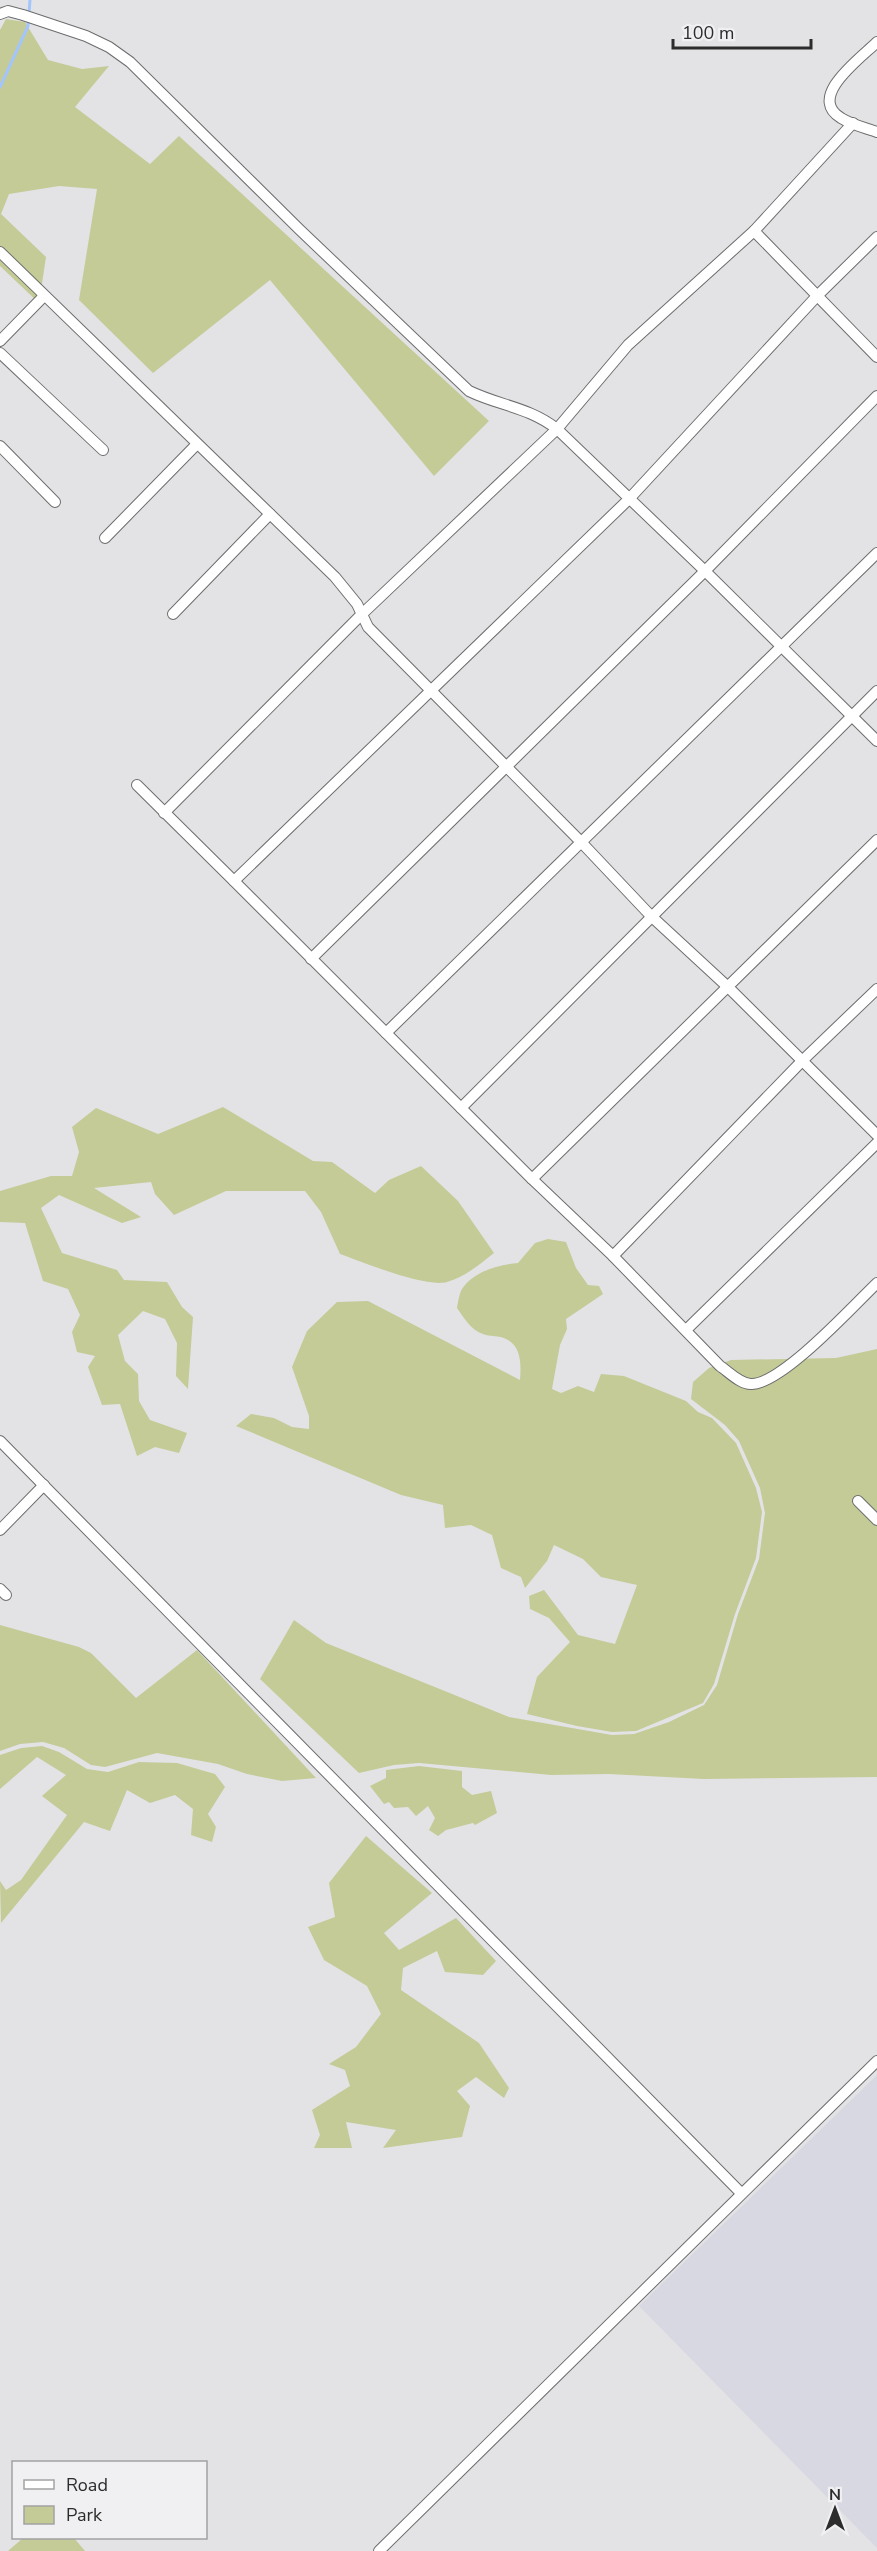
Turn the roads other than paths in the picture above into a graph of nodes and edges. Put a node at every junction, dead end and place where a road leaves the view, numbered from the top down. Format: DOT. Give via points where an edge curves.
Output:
graph roads {
  1 [pos="0,14"];
  2 [pos="877,42"];
  3 [pos="854,123"];
  4 [pos="877,132"];
  5 [pos="754,231"];
  6 [pos="877,237"];
  7 [pos="0,252"];
  8 [pos="44,296"];
  9 [pos="818,296"];
  10 [pos="0,341"];
  11 [pos="0,353"];
  12 [pos="877,357"];
  13 [pos="877,396"];
  14 [pos="557,429"];
  15 [pos="197,444"];
  16 [pos="0,446"];
  17 [pos="103,450"];
  18 [pos="629,499"];
  19 [pos="55,502"];
  20 [pos="270,514"];
  21 [pos="105,538"];
  22 [pos="877,553"];
  23 [pos="705,571"];
  24 [pos="173,614"];
  25 [pos="361,615"];
  26 [pos="781,646"];
  27 [pos="431,689"];
  28 [pos="877,691"];
  29 [pos="852,716"];
  30 [pos="877,741"];
  31 [pos="505,766"];
  32 [pos="137,784"];
  33 [pos="164,813"];
  34 [pos="877,840"];
  35 [pos="582,843"];
  36 [pos="234,881"];
  37 [pos="651,916"];
  38 [pos="311,959"];
  39 [pos="729,988"];
  40 [pos="877,989"];
  41 [pos="386,1033"];
  42 [pos="802,1060"];
  43 [pos="461,1108"];
  44 [pos="877,1135"];
  45 [pos="877,1143"];
  46 [pos="532,1179"];
  47 [pos="613,1256"];
  48 [pos="877,1283"];
  49 [pos="686,1330"];
  50 [pos="0,1441"];
  51 [pos="45,1485"];
  52 [pos="858,1501"];
  53 [pos="877,1520"];
  54 [pos="0,1530"];
  55 [pos="877,2061"];
  56 [pos="741,2193"];
  57 [pos="379,2551"];
  1 -- 14 [label="street" via="8,11 86,36 130,62 469,392 541,416"];
  2 -- 3 [label="street" via="830,92 835,112"];
  3 -- 4 [label="street"];
  3 -- 5 [label="street"];
  5 -- 9 [label="street"];
  5 -- 14 [label="street" via="628,345"];
  6 -- 9 [label="street"];
  7 -- 8 [label="street"];
  8 -- 10 [label="street"];
  8 -- 15 [label="street"];
  9 -- 12 [label="street"];
  9 -- 18 [label="street"];
  11 -- 17 [label="street"];
  13 -- 23 [label="street"];
  14 -- 18 [label="street"];
  14 -- 25 [label="street"];
  15 -- 20 [label="street"];
  15 -- 21 [label="street"];
  16 -- 19 [label="street"];
  18 -- 23 [label="street"];
  18 -- 27 [label="street"];
  20 -- 24 [label="street"];
  20 -- 25 [label="street" via="335,577"];
  22 -- 26 [label="street"];
  23 -- 26 [label="street"];
  23 -- 31 [label="street"];
  25 -- 27 [label="street" via="368,627"];
  25 -- 33 [label="street"];
  26 -- 29 [label="street"];
  26 -- 35 [label="street"];
  27 -- 31 [label="street"];
  27 -- 36 [label="street"];
  28 -- 29 [label="street"];
  29 -- 30 [label="street"];
  29 -- 37 [label="street"];
  31 -- 35 [label="street"];
  31 -- 38 [label="street"];
  32 -- 33 [label="street"];
  33 -- 36 [label="street"];
  34 -- 39 [label="street"];
  35 -- 37 [label="street"];
  35 -- 41 [label="street"];
  36 -- 38 [label="street"];
  37 -- 39 [label="street"];
  37 -- 43 [label="street"];
  38 -- 41 [label="street"];
  39 -- 42 [label="street"];
  39 -- 46 [label="street"];
  40 -- 42 [label="street"];
  41 -- 43 [label="street"];
  42 -- 44 [label="street"];
  42 -- 47 [label="street"];
  43 -- 46 [label="street"];
  45 -- 49 [label="street"];
  46 -- 47 [label="street"];
  47 -- 49 [label="street"];
  48 -- 49 [label="street" via="801,1356 763,1382 749,1385 739,1380"];
  50 -- 51 [label="street"];
  51 -- 54 [label="street"];
  51 -- 56 [label="street"];
  52 -- 53 [label="street"];
  55 -- 56 [label="street"];
  56 -- 57 [label="street"];
}
